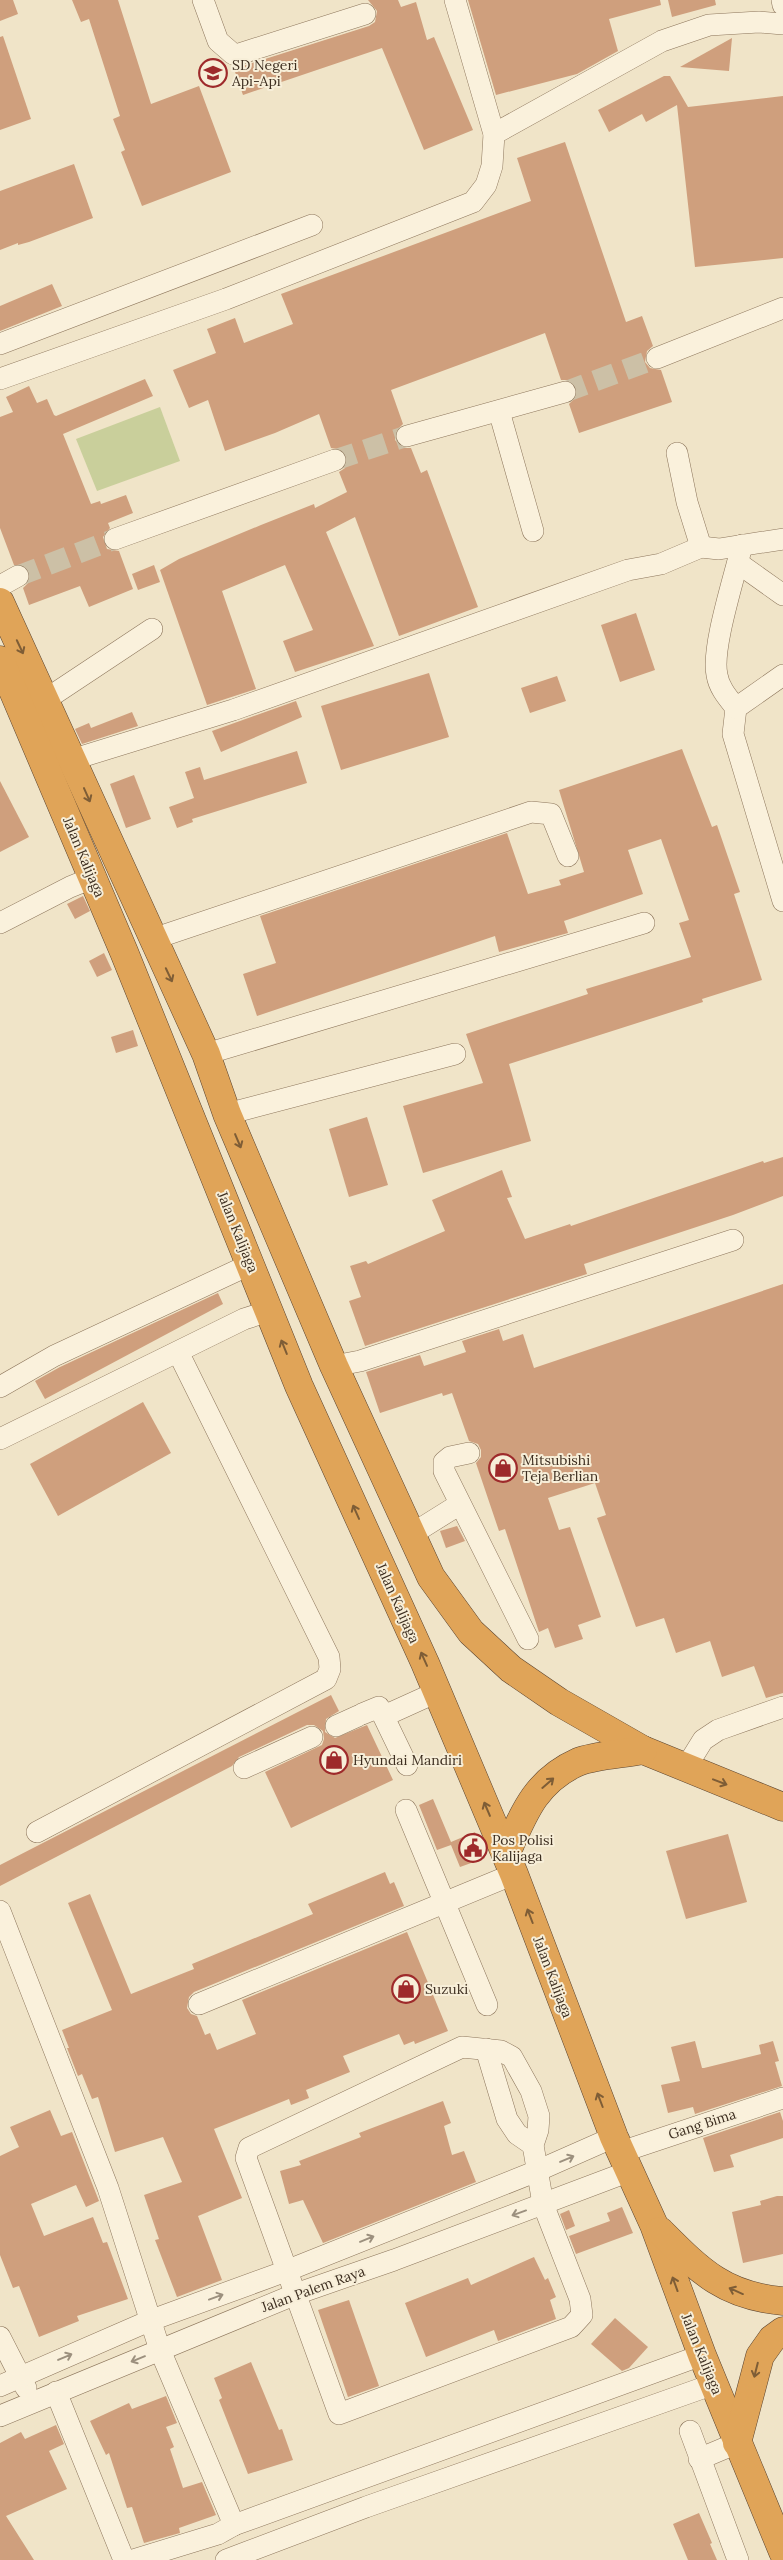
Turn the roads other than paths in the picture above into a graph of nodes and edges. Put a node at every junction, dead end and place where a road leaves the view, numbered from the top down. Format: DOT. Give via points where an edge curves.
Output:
graph roads {
  1 [pos="203,0"];
  2 [pos="454,0"];
  3 [pos="782,0"];
  4 [pos="783,5"];
  5 [pos="365,14"];
  6 [pos="783,24"];
  7 [pos="494,134"];
  8 [pos="312,225"];
  9 [pos="783,308"];
  10 [pos="0,344"];
  11 [pos="656,358"];
  12 [pos="0,379"];
  13 [pos="565,392"];
  14 [pos="499,410"];
  15 [pos="407,436"];
  16 [pos="677,453"];
  17 [pos="335,460"];
  18 [pos="533,531"];
  19 [pos="115,539"];
  20 [pos="783,539"];
  21 [pos="701,547"];
  22 [pos="740,554"];
  23 [pos="783,595"];
  24 [pos="0,602"];
  25 [pos="152,629"];
  26 [pos="0,660"];
  27 [pos="783,675"];
  28 [pos="45,700"];
  29 [pos="736,708"];
  30 [pos="71,760"];
  31 [pos="568,856"];
  32 [pos="92,878"];
  33 [pos="783,901"];
  34 [pos="644,923"];
  35 [pos="0,924"];
  36 [pos="153,939"];
  37 [pos="206,1054"];
  38 [pos="455,1054"];
  39 [pos="227,1114"];
  40 [pos="733,1240"];
  41 [pos="251,1264"];
  42 [pos="269,1311"];
  43 [pos="178,1352"];
  44 [pos="334,1366"];
  45 [pos="299,1386"];
  46 [pos="0,1387"];
  47 [pos="0,1439"];
  48 [pos="470,1452"];
  49 [pos="460,1504"];
  50 [pos="412,1534"];
  51 [pos="528,1639"];
  52 [pos="437,1692"];
  53 [pos="783,1707"];
  54 [pos="384,1716"];
  55 [pos="336,1726"];
  56 [pos="312,1737"];
  57 [pos="642,1750"];
  58 [pos="407,1765"];
  59 [pos="244,1768"];
  60 [pos="685,1769"];
  61 [pos="783,1807"];
  62 [pos="406,1810"];
  63 [pos="37,1832"];
  64 [pos="510,1864"];
  65 [pos="444,1902"];
  66 [pos="0,1911"];
  67 [pos="199,2004"];
  68 [pos="487,2006"];
  69 [pos="486,2049"];
  70 [pos="783,2098"];
  71 [pos="533,2145"];
  72 [pos="622,2153"];
  73 [pos="537,2171"];
  74 [pos="543,2204"];
  75 [pos="654,2225"];
  76 [pos="286,2271"];
  77 [pos="296,2294"];
  78 [pos="783,2301"];
  79 [pos="149,2321"];
  80 [pos="783,2331"];
  81 [pos="0,2336"];
  82 [pos="160,2350"];
  83 [pos="702,2355"];
  84 [pos="20,2377"];
  85 [pos="714,2384"];
  86 [pos="0,2386"];
  87 [pos="56,2392"];
  88 [pos="33,2402"];
  89 [pos="0,2416"];
  90 [pos="690,2431"];
  91 [pos="737,2443"];
  92 [pos="699,2459"];
  93 [pos="227,2545"];
  94 [pos="783,2552"];
  95 [pos="124,2560"];
  96 [pos="132,2560"];
  97 [pos="738,2560"];
  1 -- 5 [label="street" via="218,41 232,54"];
  2 -- 7 [label="street"];
  3 -- 4 [label="street"];
  6 -- 7 [label="street" via="709,25 662,42"];
  7 -- 12 [label="street" via="492,166 486,185 473,202 226,299"];
  8 -- 10 [label="street"];
  9 -- 11 [label="street"];
  13 -- 14 [label="street"];
  14 -- 15 [label="street"];
  14 -- 18 [label="street"];
  16 -- 21 [label="street"];
  17 -- 19 [label="street"];
  20 -- 22 [label="street"];
  21 -- 22 [label="street"];
  21 -- 30 [label="street" via="661,564 628,570 234,710"];
  22 -- 23 [label="street"];
  22 -- 29 [label="street" via="716,654 716,675 722,690"];
  24 -- 28 [label="highway, Jalan Kalijaga, one-way"];
  25 -- 28 [label="street"];
  26 -- 32 [label="highway, Jalan Kalijaga"];
  27 -- 29 [label="street"];
  28 -- 30 [label="highway, Jalan Kalijaga"];
  29 -- 33 [label="street" via="733,734"];
  30 -- 36 [label="highway, Jalan Kalijaga, one-way"];
  31 -- 36 [label="street" via="551,814 531,812"];
  32 -- 35 [label="street" via="70,886"];
  32 -- 41 [label="highway, Jalan Kalijaga"];
  34 -- 37 [label="street"];
  36 -- 37 [label="highway, Jalan Kalijaga, one-way"];
  37 -- 39 [label="highway, Jalan Kalijaga"];
  38 -- 39 [label="street"];
  39 -- 44 [label="highway, Jalan Kalijaga, one-way"];
  40 -- 44 [label="street" via="360,1361"];
  41 -- 42 [label="highway, Jalan Kalijaga"];
  41 -- 46 [label="street" via="54,1356"];
  42 -- 43 [label="street" via="244,1319"];
  45 -- 42 [label="highway, Jalan Kalijaga, one-way"];
  43 -- 47 [label="street"];
  43 -- 63 [label="street" via="329,1657 330,1669 326,1679"];
  44 -- 45 [label="highway"];
  44 -- 50 [label="highway, Jalan Kalijaga"];
  52 -- 45 [label="highway, Jalan Kalijaga, one-way"];
  48 -- 49 [label="street" via="450,1458 443,1466"];
  49 -- 50 [label="street"];
  49 -- 51 [label="street"];
  50 -- 57 [label="highway, Jalan Kalijaga" via="432,1577 471,1632 511,1669 559,1702"];
  52 -- 54 [label="street"];
  64 -- 52 [label="highway, Jalan Kalijaga, one-way"];
  53 -- 60 [label="street" via="718,1730 703,1740"];
  54 -- 55 [label="street" via="379,1707"];
  54 -- 58 [label="street"];
  56 -- 59 [label="street"];
  57 -- 60 [label="highway, Jalan Kalijaga"];
  64 -- 57 [label="highway, one-way" via="528,1803 549,1782 578,1762"];
  60 -- 61 [label="highway, Jalan Kalijaga, one-way"];
  62 -- 65 [label="street"];
  64 -- 65 [label="street"];
  72 -- 64 [label="highway, Jalan Kalijaga, one-way"];
  65 -- 67 [label="street"];
  65 -- 68 [label="street"];
  66 -- 79 [label="street" via="108,2188"];
  69 -- 71 [label="street" via="507,2119 517,2134"];
  69 -- 71 [label="street" via="502,2051 512,2057 531,2091 538,2116"];
  69 -- 76 [label="street" via="462,2047 440,2056 249,2148 246,2158"];
  70 -- 72 [label="street, Gang Bima"];
  71 -- 73 [label="street"];
  73 -- 72 [label="street, Jalan Palem Raya, one-way"];
  72 -- 74 [label="street, Jalan Palem Raya"];
  72 -- 75 [label="highway, Jalan Kalijaga"];
  73 -- 74 [label="street"];
  76 -- 73 [label="street, Jalan Palem Raya, one-way"];
  74 -- 77 [label="street, Jalan Palem Raya, one-way"];
  74 -- 77 [label="street" via="580,2299 582,2315 571,2327 339,2414"];
  78 -- 75 [label="highway, one-way" via="743,2294 718,2283"];
  83 -- 75 [label="highway, Jalan Kalijaga, one-way"];
  76 -- 77 [label="street"];
  79 -- 76 [label="street, Jalan Palem Raya, one-way"];
  77 -- 82 [label="street, Jalan Palem Raya"];
  79 -- 82 [label="street"];
  84 -- 79 [label="street, Jalan Palem Raya, one-way"];
  80 -- 91 [label="highway, one-way" via="772,2339 760,2356"];
  81 -- 84 [label="street"];
  82 -- 87 [label="street, Jalan Palem Raya, one-way"];
  82 -- 93 [label="street"];
  83 -- 85 [label="highway, Jalan Kalijaga"];
  83 -- 93 [label="street"];
  84 -- 86 [label="street, Jalan Palem Raya"];
  84 -- 88 [label="street"];
  85 -- 91 [label="highway, Jalan Kalijaga"];
  85 -- 93 [label="street" via="366,2507"];
  87 -- 88 [label="street, Jalan Palem Raya"];
  87 -- 95 [label="street"];
  88 -- 89 [label="street, Jalan Palem Raya"];
  90 -- 92 [label="street"];
  91 -- 92 [label="street"];
  91 -- 94 [label="highway, Jalan Kalijaga"];
  92 -- 97 [label="street"];
  93 -- 96 [label="street"];
}
